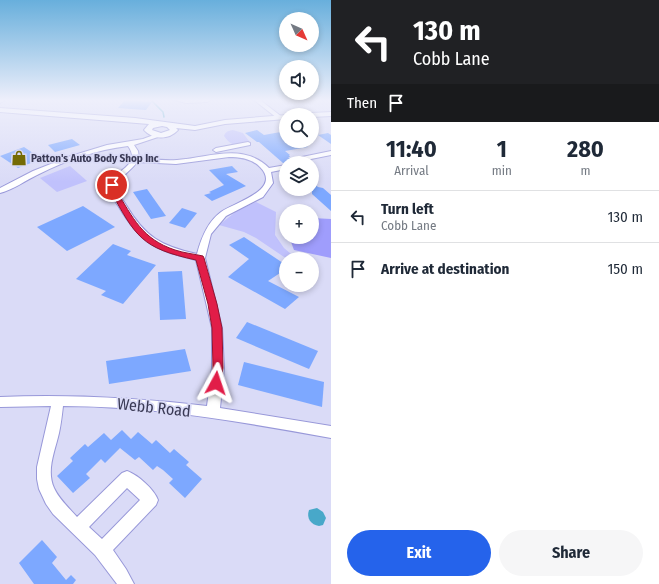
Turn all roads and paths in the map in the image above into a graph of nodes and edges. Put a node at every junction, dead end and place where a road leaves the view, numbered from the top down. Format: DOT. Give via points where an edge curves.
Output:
graph roads {
  1 [pos="143,127"];
  2 [pos="150,127"];
  3 [pos="170,127"];
  4 [pos="188,127"];
  5 [pos="198,127"];
  6 [pos="213,127"];
  7 [pos="148,131"];
  8 [pos="163,135"];
  9 [pos="129,143"];
  10 [pos="248,144"];
  11 [pos="216,150"];
  12 [pos="330,153"];
  13 [pos="314,156"];
  14 [pos="135,160"];
  15 [pos="279,168"];
  16 [pos="267,170"];
  17 [pos="0,191"];
  18 [pos="200,258"];
  19 [pos="58,401"];
  20 [pos="0,402"];
  21 [pos="213,413"];
  22 [pos="331,432"];
  23 [pos="78,527"];
  24 [pos="102,550"];
  25 [pos="126,584"];
  1 -- 7 [label="street"];
  2 -- 7 [label="street"];
  3 -- 8 [label="street" via="174,130"];
  4 -- 5 [label="street"];
  6 -- 8 [label="street"];
  7 -- 8 [label="street"];
  7 -- 9 [label="street" via="141,138"];
  8 -- 9 [label="street"];
  9 -- 14 [label="street" via="135,148"];
  9 -- 17 [label="street" via="100,148 63,161"];
  10 -- 11 [label="street"];
  12 -- 13 [label="street"];
  14 -- 16 [label="street" via="176,162 236,155 258,161"];
  14 -- 18 [label="street" via="112,185 133,225 148,241 159,247"];
  15 -- 16 [label="street"];
  16 -- 18 [label="street" via="267,188 253,200 223,214 206,234"];
  18 -- 21 [label="street" via="217,328 218,368"];
  19 -- 20 [label="street, Webb Road"];
  19 -- 21 [label="street, Webb Road" via="122,402"];
  19 -- 23 [label="street" via="44,479 49,495"];
  21 -- 22 [label="street, Webb Road"];
  23 -- 24 [label="street"];
  23 -- 24 [label="street" via="128,478 151,500"];
  24 -- 25 [label="street"];
}
